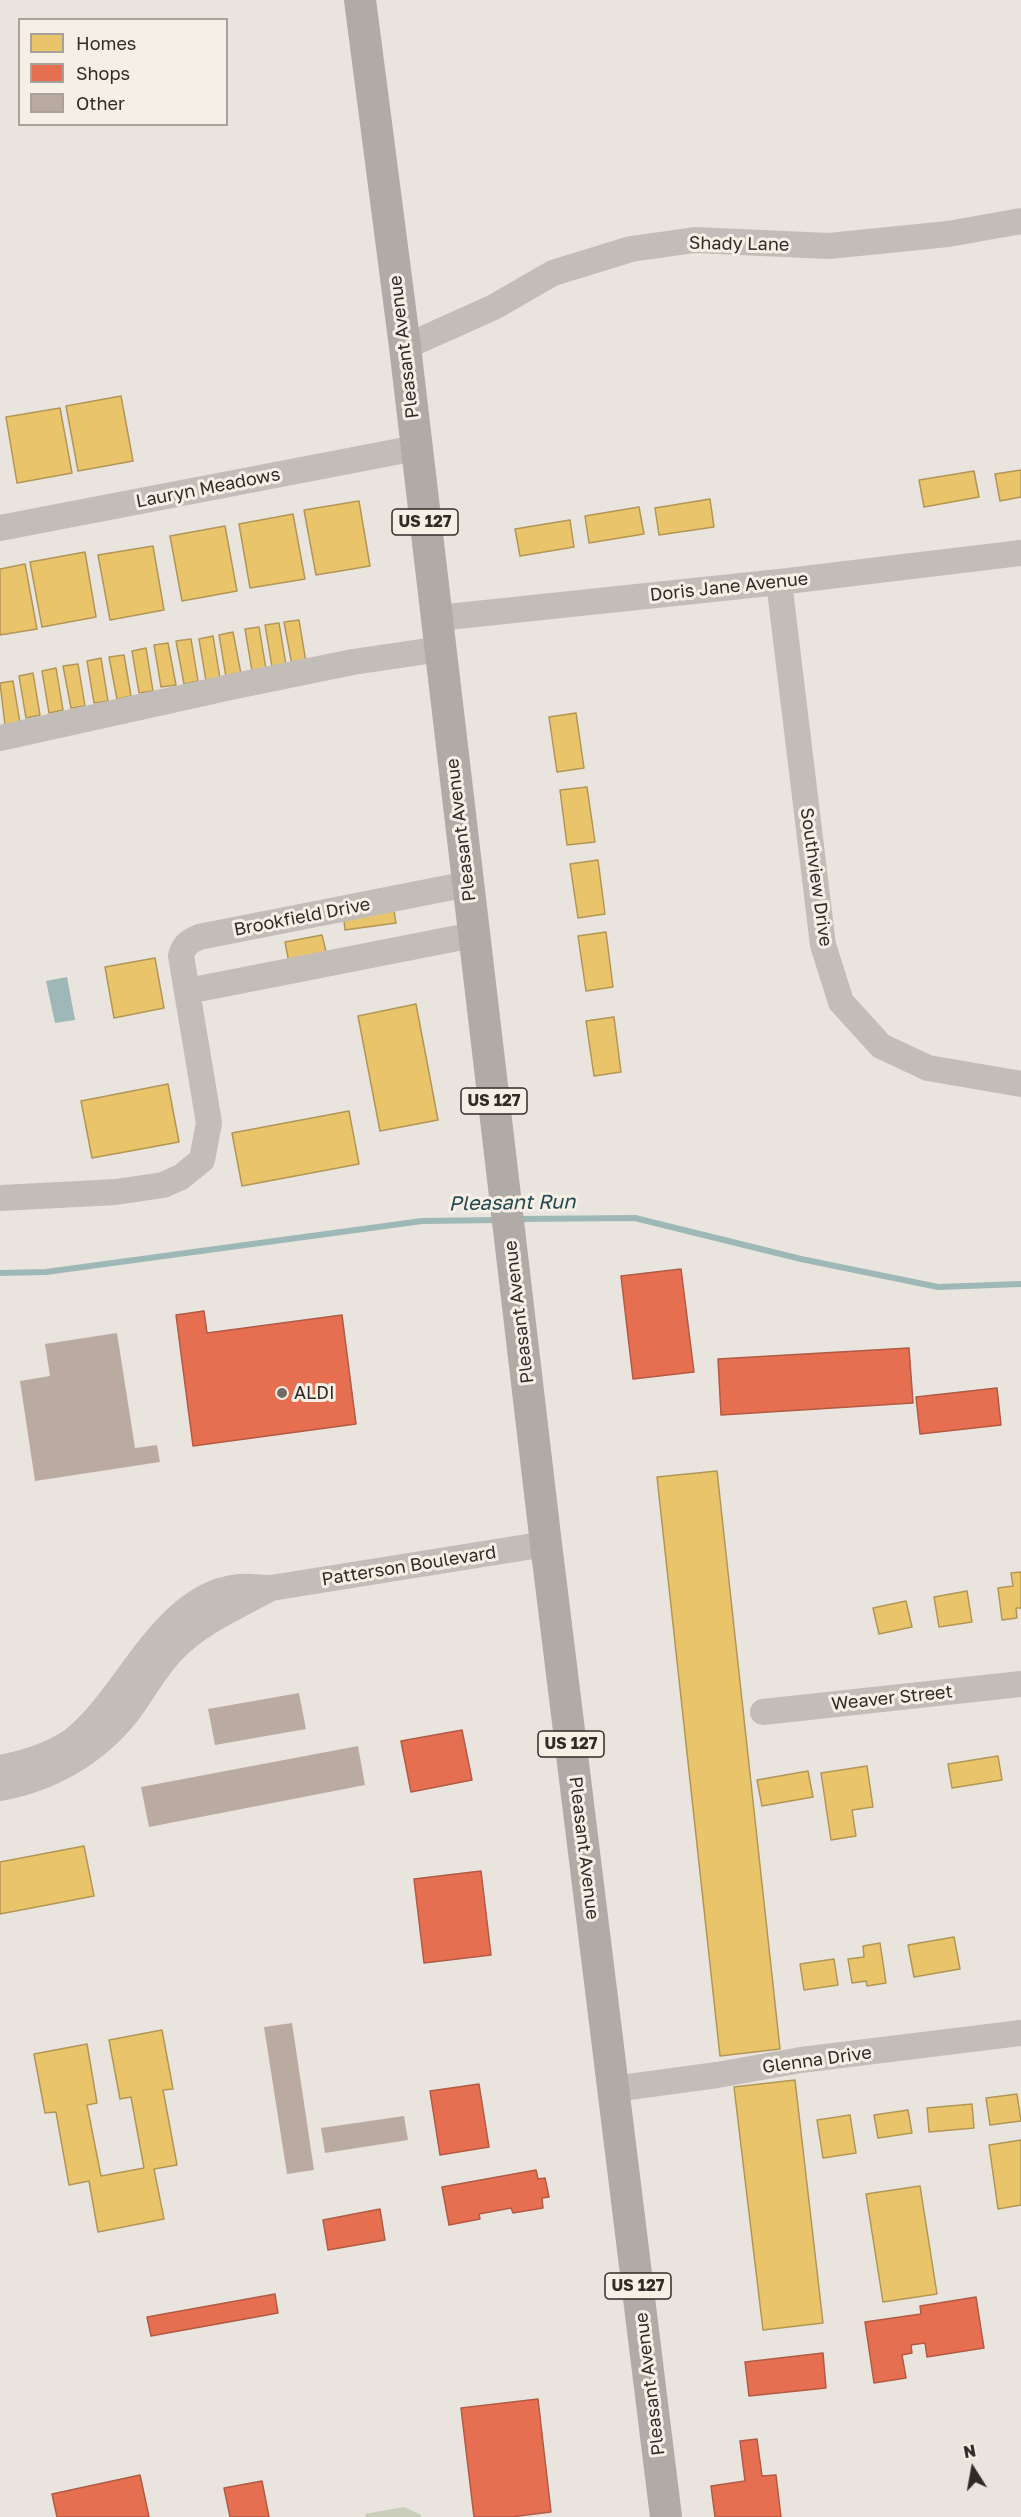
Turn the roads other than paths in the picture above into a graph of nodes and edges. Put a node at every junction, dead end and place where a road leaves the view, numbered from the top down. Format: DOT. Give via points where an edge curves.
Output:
graph roads {
  1 [pos="360,0"];
  2 [pos="1021,221"];
  3 [pos="405,347"];
  4 [pos="416,448"];
  5 [pos="0,528"];
  6 [pos="1021,553"];
  7 [pos="779,582"];
  8 [pos="438,618"];
  9 [pos="441,649"];
  10 [pos="0,738"];
  11 [pos="468,884"];
  12 [pos="474,935"];
  13 [pos="188,991"];
  14 [pos="1021,1084"];
  15 [pos="0,1198"];
  16 [pos="546,1544"];
  17 [pos="271,1588"];
  18 [pos="1021,1684"];
  19 [pos="763,1712"];
  20 [pos="0,1768"];
  21 [pos="0,1788"];
  22 [pos="1021,2033"];
  23 [pos="614,2089"];
  24 [pos="666,2517"];
  1 -- 3 [label="main road, Pleasant Avenue / US 127"];
  2 -- 3 [label="street, Shady Lane" via="948,234 829,246 695,240 631,249 553,273 494,307"];
  3 -- 4 [label="main road, Pleasant Avenue / US 127"];
  4 -- 5 [label="street, Lauryn Meadows"];
  4 -- 8 [label="main road, Pleasant Avenue / US 127"];
  6 -- 7 [label="street, Doris Jane Avenue"];
  7 -- 8 [label="street, Doris Jane Avenue"];
  7 -- 14 [label="street, Southview Drive" via="823,945 841,1002 881,1046 928,1068"];
  8 -- 9 [label="main road, Pleasant Avenue / US 127"];
  9 -- 10 [label="street" via="353,662"];
  9 -- 11 [label="main road, Pleasant Avenue / US 127"];
  11 -- 12 [label="main road, Pleasant Avenue / US 127"];
  11 -- 13 [label="street, Brookfield Drive" via="198,937 184,946 181,956"];
  12 -- 13 [label="street"];
  12 -- 16 [label="main road, Pleasant Avenue / US 127"];
  13 -- 15 [label="street, Brookfield Drive" via="209,1123 202,1160 163,1185 116,1192"];
  16 -- 17 [label="street, Patterson Boulevard"];
  16 -- 23 [label="main road, Pleasant Avenue / US 127"];
  17 -- 20 [label="street, Patterson Boulevard" via="238,1587 211,1595 188,1608 168,1626 107,1705 72,1740 33,1760"];
  17 -- 21 [label="street, Patterson Boulevard" via="191,1633 171,1652 126,1714 71,1764 50,1775"];
  18 -- 19 [label="street, Weaver Street"];
  22 -- 23 [label="street, Glenna Drive" via="801,2060"];
  23 -- 24 [label="main road, Pleasant Avenue / US 127"];
}
